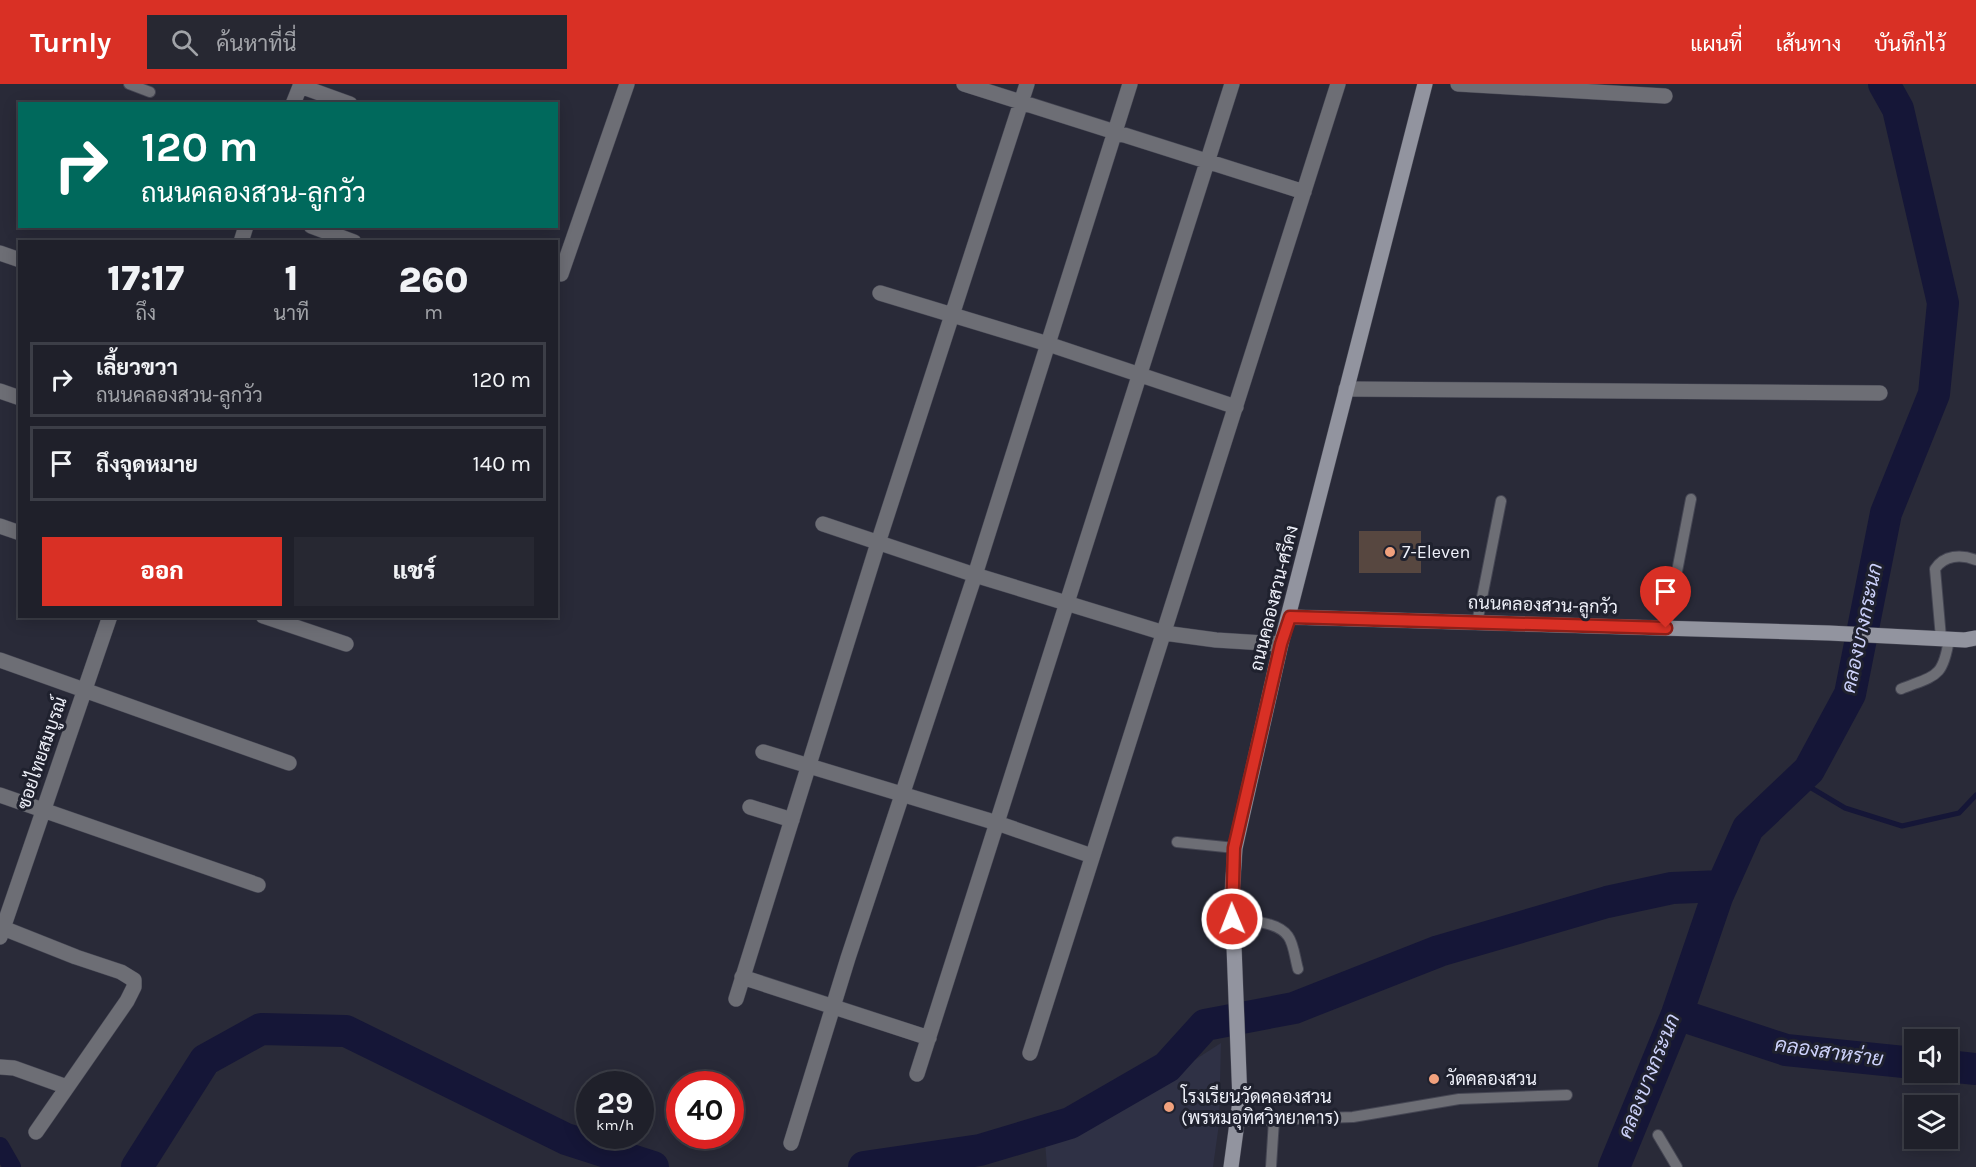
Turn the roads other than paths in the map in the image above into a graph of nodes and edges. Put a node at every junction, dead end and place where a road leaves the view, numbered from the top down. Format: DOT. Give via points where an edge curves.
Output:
graph roads {
  1 [pos="129,84"];
  2 [pos="627,84"];
  3 [pos="964,84"];
  4 [pos="1027,84"];
  5 [pos="1130,84"];
  6 [pos="1232,84"];
  7 [pos="1338,84"];
  8 [pos="1425,84"];
  9 [pos="1458,84"];
  10 [pos="301,85"];
  11 [pos="150,92"];
  12 [pos="1665,96"];
  13 [pos="294,102"];
  14 [pos="345,102"];
  15 [pos="1021,103"];
  16 [pos="1115,133"];
  17 [pos="1207,161"];
  18 [pos="1304,192"];
  19 [pos="316,228"];
  20 [pos="349,240"];
  21 [pos="0,253"];
  22 [pos="18,259"];
  23 [pos="561,274"];
  24 [pos="880,293"];
  25 [pos="952,316"];
  26 [pos="1048,344"];
  27 [pos="1140,373"];
  28 [pos="1346,389"];
  29 [pos="0,392"];
  30 [pos="1880,393"];
  31 [pos="18,397"];
  32 [pos="1236,407"];
  33 [pos="1691,499"];
  34 [pos="1501,501"];
  35 [pos="823,524"];
  36 [pos="0,526"];
  37 [pos="18,532"];
  38 [pos="878,543"];
  39 [pos="1976,560"];
  40 [pos="975,575"];
  41 [pos="1067,603"];
  42 [pos="1290,617"];
  43 [pos="110,618"];
  44 [pos="269,618"];
  45 [pos="1477,623"];
  46 [pos="1666,628"];
  47 [pos="1164,633"];
  48 [pos="1945,638"];
  49 [pos="1976,638"];
  50 [pos="346,644"];
  51 [pos="1281,644"];
  52 [pos="0,660"];
  53 [pos="85,689"];
  54 [pos="1901,689"];
  55 [pos="763,752"];
  56 [pos="290,763"];
  57 [pos="809,765"];
  58 [pos="902,794"];
  59 [pos="0,795"];
  60 [pos="750,807"];
  61 [pos="43,811"];
  62 [pos="792,820"];
  63 [pos="997,824"];
  64 [pos="1177,842"];
  65 [pos="1234,848"];
  66 [pos="1092,856"];
  67 [pos="258,885"];
  68 [pos="1232,919"];
  69 [pos="2,933"];
  70 [pos="1298,969"];
  71 [pos="742,977"];
  72 [pos="736,999"];
  73 [pos="833,1006"];
  74 [pos="929,1038"];
  75 [pos="1030,1053"];
  76 [pos="0,1067"];
  77 [pos="917,1074"];
  78 [pos="67,1087"];
  79 [pos="1567,1095"];
  80 [pos="1274,1120"];
  81 [pos="1237,1121"];
  82 [pos="36,1132"];
  83 [pos="1658,1135"];
  84 [pos="791,1143"];
  85 [pos="1231,1167"];
  86 [pos="1271,1167"];
  87 [pos="1677,1167"];
  1 -- 11 [label="lane"];
  2 -- 23 [label="street"];
  3 -- 15 [label="street"];
  4 -- 15 [label="street"];
  5 -- 16 [label="street"];
  6 -- 17 [label="street"];
  7 -- 18 [label="street"];
  8 -- 28 [label="street, ถนนคลองสวน-ศรีคง"];
  9 -- 12 [label="street"];
  10 -- 13 [label="street"];
  10 -- 14 [label="street"];
  15 -- 16 [label="street"];
  15 -- 25 [label="street"];
  16 -- 17 [label="street"];
  16 -- 26 [label="street"];
  17 -- 18 [label="street"];
  17 -- 27 [label="street"];
  18 -- 32 [label="street"];
  19 -- 20 [label="street"];
  21 -- 22 [label="street"];
  24 -- 25 [label="street"];
  25 -- 26 [label="street"];
  25 -- 38 [label="street"];
  26 -- 27 [label="street"];
  26 -- 40 [label="street"];
  27 -- 32 [label="street"];
  27 -- 41 [label="street"];
  28 -- 30 [label="street"];
  28 -- 42 [label="street, ถนนคลองสวน-ศรีคง"];
  29 -- 31 [label="street"];
  32 -- 47 [label="street"];
  33 -- 46 [label="lane"];
  34 -- 45 [label="lane"];
  35 -- 38 [label="street"];
  36 -- 37 [label="street"];
  38 -- 40 [label="street"];
  38 -- 57 [label="street"];
  39 -- 48 [label="lane" via="1964,556 1944,559 1935,570"];
  40 -- 41 [label="street"];
  40 -- 58 [label="street"];
  41 -- 47 [label="street"];
  41 -- 63 [label="street"];
  42 -- 45 [label="street, ถนนคลองสวน-ลูกวัว"];
  42 -- 51 [label="street, ถนนคลองสวน-ศรีคง"];
  43 -- 53 [label="street, ซอยไทยสมบูรณ์"];
  44 -- 50 [label="street"];
  45 -- 46 [label="street, ถนนคลองสวน-ลูกวัว"];
  46 -- 48 [label="street, ถนนคลองสวน-ลูกวัว"];
  47 -- 51 [label="street"];
  47 -- 66 [label="street"];
  48 -- 49 [label="street, ถนนคลองสวน-ลูกวัว"];
  48 -- 54 [label="lane" via="1942,669 1935,676"];
  51 -- 65 [label="street, ถนนคลองสวน-ศรีคง"];
  52 -- 53 [label="street"];
  53 -- 56 [label="street"];
  53 -- 61 [label="street, ซอยไทยสมบูรณ์"];
  55 -- 57 [label="street"];
  57 -- 58 [label="street"];
  57 -- 62 [label="street"];
  58 -- 63 [label="street"];
  58 -- 73 [label="street"];
  59 -- 61 [label="street"];
  60 -- 62 [label="street"];
  61 -- 67 [label="street"];
  61 -- 69 [label="street, ซอยไทยสมบูรณ์"];
  62 -- 71 [label="street"];
  63 -- 66 [label="street"];
  63 -- 74 [label="street"];
  64 -- 65 [label="lane"];
  65 -- 68 [label="street, ถนนคลองสวน-ศรีคง"];
  66 -- 75 [label="street"];
  68 -- 70 [label="lane" via="1270,925 1284,932 1290,937"];
  68 -- 81 [label="street, ถนนคลองสวน-ศรีคง" via="1240,1101"];
  69 -- 78 [label="street" via="121,972 134,980 127,1001"];
  71 -- 72 [label="street"];
  71 -- 73 [label="street"];
  73 -- 74 [label="street"];
  73 -- 84 [label="street"];
  74 -- 77 [label="street"];
  76 -- 78 [label="street" via="14,1068"];
  78 -- 82 [label="street"];
  79 -- 80 [label="lane" via="1459,1099 1353,1117"];
  80 -- 81 [label="lane"];
  80 -- 86 [label="lane"];
  81 -- 85 [label="street, ถนนคลองสวน-ศรีคง"];
  83 -- 87 [label="lane"];
}
